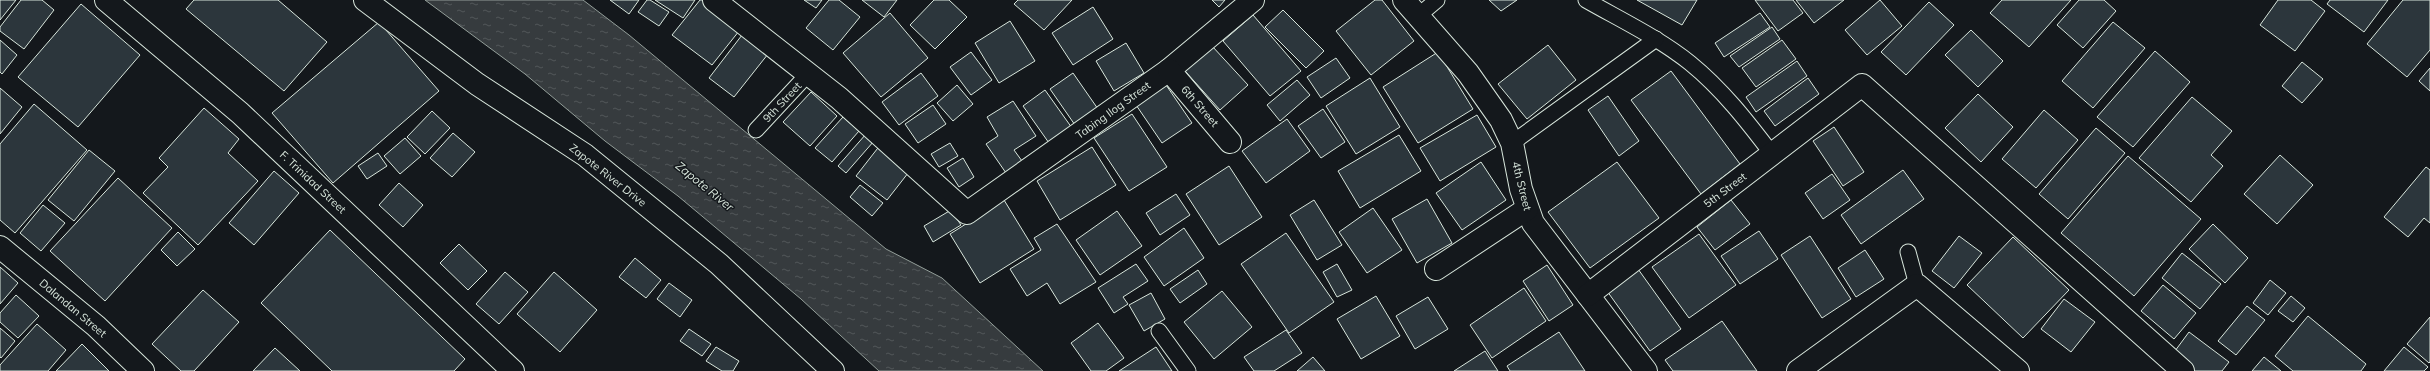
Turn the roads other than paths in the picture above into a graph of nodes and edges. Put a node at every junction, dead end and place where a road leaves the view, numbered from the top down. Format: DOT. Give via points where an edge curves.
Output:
graph roads {
  1 [pos="106,0"];
  2 [pos="365,0"];
  3 [pos="714,0"];
  4 [pos="1253,0"];
  5 [pos="1437,0"];
  6 [pos="1586,0"];
  7 [pos="1411,8"];
  8 [pos="1656,39"];
  9 [pos="1169,70"];
  10 [pos="808,73"];
  11 [pos="756,130"];
  12 [pos="1230,142"];
  13 [pos="1512,143"];
  14 [pos="1772,154"];
  15 [pos="1527,209"];
  16 [pos="0,247"];
  17 [pos="1908,252"];
  18 [pos="1436,269"];
  19 [pos="1917,285"];
  20 [pos="1588,295"];
  21 [pos="1159,331"];
  22 [pos="143,371"];
  23 [pos="513,371"];
  24 [pos="833,371"];
  25 [pos="1188,371"];
  26 [pos="1646,371"];
  27 [pos="1798,371"];
  28 [pos="2018,371"];
  29 [pos="2183,371"];
  1 -- 23 [label="street, F. Trinidad Street" via="240,113"];
  2 -- 24 [label="street, Zapote River Drive" via="477,84 585,155 719,264"];
  3 -- 10 [label="street"];
  4 -- 9 [label="street, Tabing Ilog Street"];
  5 -- 7 [label="lane"];
  6 -- 8 [label="lane"];
  7 -- 13 [label="street, 4th Street" via="1468,73 1501,120"];
  8 -- 13 [label="lane"];
  8 -- 14 [label="lane" via="1690,63 1715,87 1739,111"];
  9 -- 10 [label="street, Tabing Ilog Street" via="967,213 840,98"];
  9 -- 12 [label="street, 6th Street"];
  10 -- 11 [label="lane, 9th Street"];
  13 -- 15 [label="street, 4th Street"];
  14 -- 20 [label="street, 5th Street"];
  14 -- 29 [label="street, 5th Street" via="1862,85"];
  15 -- 18 [label="street"];
  15 -- 20 [label="street, 4th Street" via="1544,239"];
  16 -- 22 [label="street, Dalandan Street" via="96,326"];
  17 -- 19 [label="lane"];
  19 -- 27 [label="street"];
  19 -- 28 [label="street"];
  20 -- 26 [label="street, 4th Street"];
  21 -- 25 [label="lane"];
}
